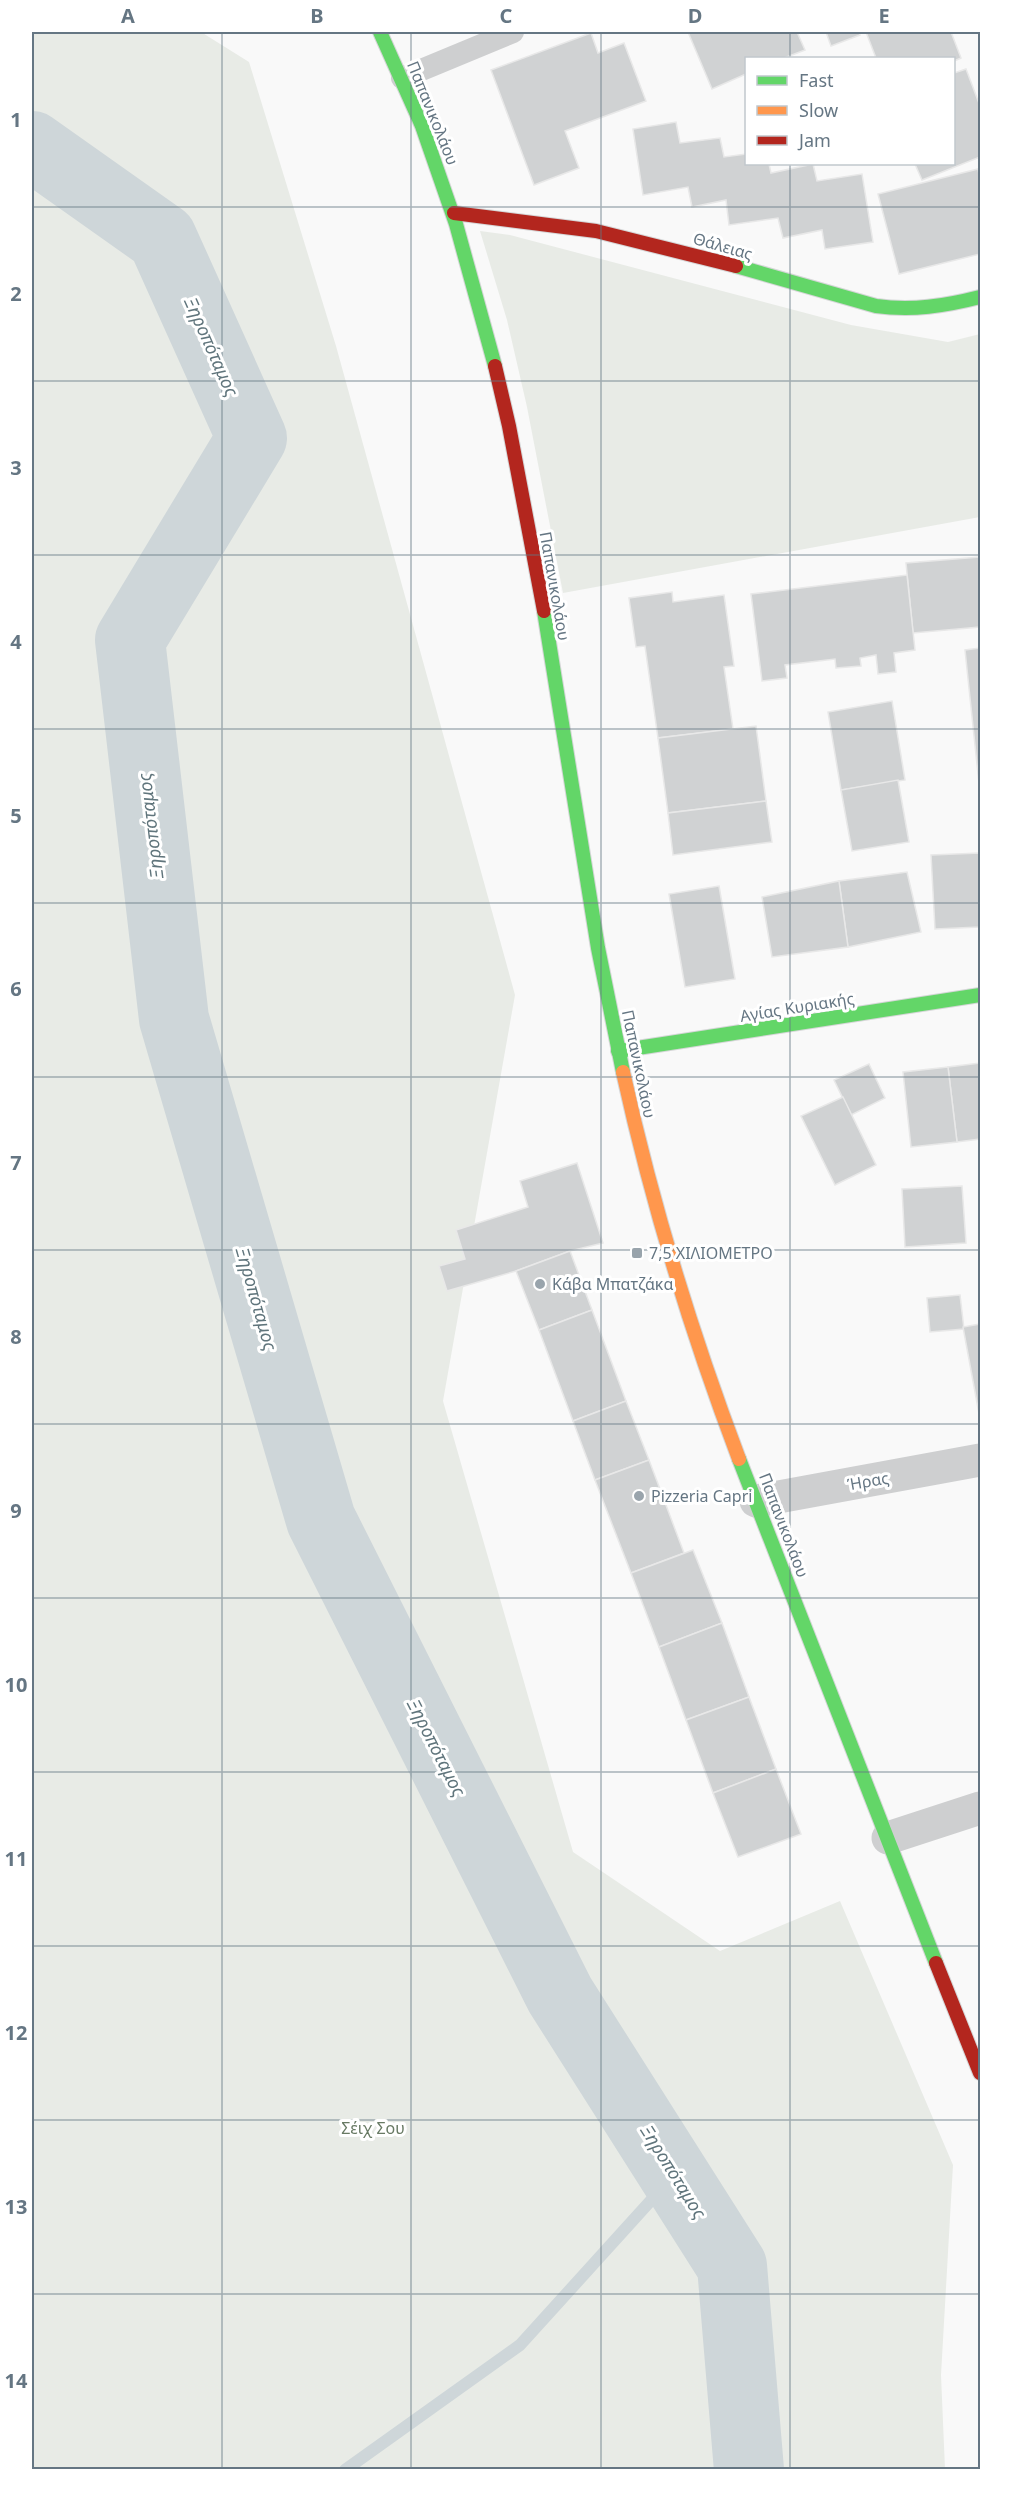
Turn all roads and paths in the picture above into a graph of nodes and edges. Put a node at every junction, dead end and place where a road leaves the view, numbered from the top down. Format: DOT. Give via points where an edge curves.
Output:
graph roads {
  1 [pos="380,32"];
  2 [pos="513,32"];
  3 [pos="402,78"];
  4 [pos="454,213"];
  5 [pos="981,297"];
  6 [pos="981,995"];
  7 [pos="618,1051"];
  8 [pos="981,1460"];
  9 [pos="756,1501"];
  10 [pos="981,1808"];
  11 [pos="888,1838"];
  12 [pos="974,2040"];
  13 [pos="981,2073"];
  1 -- 3 [label="main road, Παπανικολάου"];
  2 -- 3 [label="lane"];
  3 -- 4 [label="main road, Παπανικολάου"];
  4 -- 5 [label="main road, Θάλειας" via="596,231 894,309 926,309"];
  4 -- 7 [label="main road, Παπανικολάου" via="513,450"];
  6 -- 7 [label="main road, Αγίας Κυριακής"];
  7 -- 9 [label="main road, Παπανικολάου" via="654,1201 688,1314"];
  8 -- 9 [label="street, Ήρας"];
  9 -- 11 [label="main road, Παπανικολάου"];
  10 -- 11 [label="street"];
  11 -- 12 [label="main road, Παπανικολάου"];
  12 -- 13 [label="main road, Παπανικολάου"];
}
